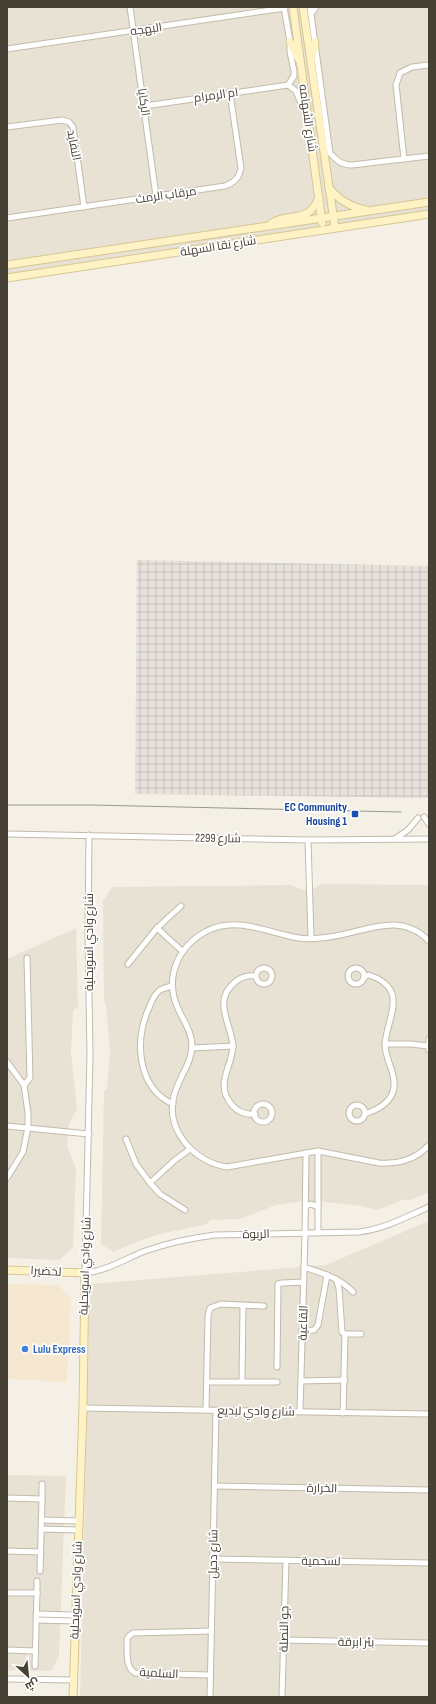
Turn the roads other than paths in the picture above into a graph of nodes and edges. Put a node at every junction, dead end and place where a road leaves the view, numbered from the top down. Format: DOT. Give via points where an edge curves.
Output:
graph roads {
  1 [pos="130,7"];
  2 [pos="293,7"];
  3 [pos="303,7"];
  4 [pos="310,7"];
  5 [pos="316,7"];
  6 [pos="284,8"];
  7 [pos="311,14"];
  8 [pos="133,31"];
  9 [pos="290,42"];
  10 [pos="315,42"];
  11 [pos="7,49"];
  12 [pos="311,62"];
  13 [pos="301,64"];
  14 [pos="429,65"];
  15 [pos="288,85"];
  16 [pos="230,93"];
  17 [pos="145,106"];
  18 [pos="309,122"];
  19 [pos="7,127"];
  20 [pos="429,156"];
  21 [pos="404,159"];
  22 [pos="329,188"];
  23 [pos="156,196"];
  24 [pos="319,197"];
  25 [pos="429,202"];
  26 [pos="84,207"];
  27 [pos="376,210"];
  28 [pos="429,214"];
  29 [pos="7,217"];
  30 [pos="334,217"];
  31 [pos="322,219"];
  32 [pos="268,226"];
  33 [pos="335,228"];
  34 [pos="323,230"];
  35 [pos="7,265"];
  36 [pos="7,278"];
  37 [pos="429,824"];
  38 [pos="7,834"];
  39 [pos="89,835"];
  40 [pos="395,838"];
  41 [pos="429,839"];
  42 [pos="308,840"];
  43 [pos="181,906"];
  44 [pos="156,928"];
  45 [pos="311,938"];
  46 [pos="429,941"];
  47 [pos="182,951"];
  48 [pos="27,958"];
  49 [pos="128,964"];
  50 [pos="255,976"];
  51 [pos="364,977"];
  52 [pos="172,986"];
  53 [pos="429,1039"];
  54 [pos="385,1044"];
  55 [pos="233,1046"];
  56 [pos="192,1048"];
  57 [pos="429,1048"];
  58 [pos="7,1062"];
  59 [pos="24,1085"];
  60 [pos="172,1104"];
  61 [pos="255,1114"];
  62 [pos="365,1114"];
  63 [pos="7,1126"];
  64 [pos="28,1127"];
  65 [pos="89,1134"];
  66 [pos="126,1139"];
  67 [pos="429,1145"];
  68 [pos="190,1149"];
  69 [pos="318,1152"];
  70 [pos="306,1153"];
  71 [pos="7,1178"];
  72 [pos="150,1183"];
  73 [pos="306,1206"];
  74 [pos="318,1207"];
  75 [pos="429,1207"];
  76 [pos="186,1210"];
  77 [pos="318,1233"];
  78 [pos="305,1234"];
  79 [pos="304,1267"];
  80 [pos="7,1270"];
  81 [pos="84,1273"];
  82 [pos="327,1275"];
  83 [pos="336,1279"];
  84 [pos="304,1282"];
  85 [pos="353,1292"];
  86 [pos="243,1305"];
  87 [pos="264,1306"];
  88 [pos="302,1331"];
  89 [pos="345,1334"];
  90 [pos="361,1334"];
  91 [pos="277,1367"];
  92 [pos="301,1380"];
  93 [pos="344,1380"];
  94 [pos="207,1382"];
  95 [pos="242,1382"];
  96 [pos="277,1382"];
  97 [pos="83,1408"];
  98 [pos="206,1410"];
  99 [pos="216,1411"];
  100 [pos="300,1412"];
  101 [pos="343,1413"];
  102 [pos="429,1414"];
  103 [pos="42,1484"];
  104 [pos="214,1486"];
  105 [pos="429,1490"];
  106 [pos="7,1498"];
  107 [pos="42,1499"];
  108 [pos="42,1520"];
  109 [pos="79,1521"];
  110 [pos="41,1529"];
  111 [pos="78,1530"];
  112 [pos="7,1551"];
  113 [pos="41,1552"];
  114 [pos="213,1559"];
  115 [pos="286,1560"];
  116 [pos="429,1563"];
  117 [pos="40,1570"];
  118 [pos="37,1580"];
  119 [pos="7,1593"];
  120 [pos="37,1593"];
  121 [pos="36,1614"];
  122 [pos="75,1618"];
  123 [pos="36,1620"];
  124 [pos="211,1631"];
  125 [pos="284,1640"];
  126 [pos="429,1643"];
  127 [pos="7,1650"];
  128 [pos="35,1651"];
  129 [pos="35,1666"];
  130 [pos="210,1675"];
  131 [pos="7,1679"];
  132 [pos="74,1680"];
  133 [pos="73,1697"];
  134 [pos="210,1697"];
  135 [pos="282,1697"];
  1 -- 8 [label="street, الركايا"];
  2 -- 13 [label="street, شارع الشهامه"];
  3 -- 12 [label="street, شارع الشهامه"];
  4 -- 7 [label="street, شارع الشهامه"];
  5 -- 7 [label="street"];
  6 -- 8 [label="street, البهجه"];
  6 -- 9 [label="street"];
  7 -- 10 [label="street, شارع الشهامه"];
  8 -- 11 [label="street, البهجه"];
  8 -- 17 [label="street, الركايا"];
  9 -- 13 [label="street"];
  9 -- 15 [label="street" via="294,76"];
  10 -- 12 [label="street"];
  10 -- 21 [label="street, شارع الشهامه" via="330,153 335,160 344,165 352,165"];
  12 -- 22 [label="street, شارع الشهامه"];
  13 -- 18 [label="street, شارع الشهامه"];
  14 -- 21 [label="street" via="412,67 400,73 396,85"];
  15 -- 16 [label="street, ام الرمرام"];
  15 -- 18 [label="street" via="296,91"];
  16 -- 17 [label="street, ام الرمرام"];
  16 -- 23 [label="street, مرقاب الرمث" via="241,168 238,178 234,183 225,186"];
  17 -- 23 [label="street, الركايا"];
  18 -- 24 [label="street, شارع الشهامه"];
  19 -- 26 [label="street, النفايد" via="62,120 69,122 73,127"];
  20 -- 21 [label="street"];
  22 -- 27 [label="street" via="351,206"];
  22 -- 30 [label="street, شارع الشهامه"];
  23 -- 26 [label="street, مرقاب الرمث"];
  24 -- 31 [label="street, شارع الشهامه"];
  24 -- 32 [label="street" via="306,214 275,220"];
  25 -- 27 [label="street, شارع نقا السهلة"];
  26 -- 29 [label="street, مرقاب الرمث"];
  27 -- 30 [label="street, شارع نقا السهلة"];
  28 -- 33 [label="street, شارع نقا السهلة"];
  30 -- 31 [label="street, شارع نقا السهلة"];
  30 -- 33 [label="street, شارع الشهامه"];
  31 -- 32 [label="street, شارع نقا السهلة"];
  31 -- 34 [label="street, شارع الشهامه"];
  32 -- 35 [label="street, شارع نقا السهلة"];
  33 -- 34 [label="street, شارع نقا السهلة"];
  34 -- 36 [label="street, شارع نقا السهلة"];
  37 -- 40 [label="street" via="421,818"];
  38 -- 39 [label="street, شارع 2299"];
  39 -- 42 [label="street, شارع 2299"];
  39 -- 65 [label="street, شارع وادي اسويحلية"];
  40 -- 41 [label="street, شارع 2299"];
  40 -- 42 [label="street, شارع 2299"];
  42 -- 45 [label="street"];
  43 -- 44 [label="street"];
  44 -- 47 [label="street"];
  44 -- 49 [label="street"];
  45 -- 46 [label="street" via="330,937 371,927 392,925 421,933"];
  45 -- 47 [label="street" via="230,925 204,932"];
  47 -- 52 [label="street" via="175,967"];
  48 -- 59 [label="street" via="30,1078"];
  50 -- 55 [label="street" via="241,978 225,996 224,1013 231,1031"];
  51 -- 54 [label="street" via="369,975 382,981 392,997 394,1008"];
  52 -- 56 [label="street" via="176,1006 190,1034"];
  52 -- 60 [label="street" via="155,995 144,1019 140,1049 143,1069 153,1088 163,1100"];
  53 -- 57 [label="street"];
  54 -- 57 [label="street" via="411,1044"];
  54 -- 62 [label="street" via="386,1056 395,1082 394,1089 388,1102"];
  55 -- 56 [label="street"];
  55 -- 61 [label="street" via="224,1081 224,1093 239,1111"];
  56 -- 60 [label="street"];
  58 -- 59 [label="street"];
  59 -- 64 [label="street"];
  60 -- 68 [label="street" via="178,1131"];
  63 -- 64 [label="street"];
  64 -- 65 [label="street"];
  64 -- 71 [label="street" via="23,1152"];
  65 -- 81 [label="street, شارع وادي اسويحلية"];
  66 -- 72 [label="street" via="136,1164"];
  67 -- 69 [label="street" via="408,1160 388,1163"];
  68 -- 70 [label="street" via="212,1164 227,1167"];
  68 -- 72 [label="street"];
  69 -- 70 [label="street"];
  69 -- 74 [label="street"];
  70 -- 73 [label="street, القاعية"];
  72 -- 76 [label="street" via="160,1194"];
  73 -- 74 [label="street" via="313,1204"];
  73 -- 78 [label="street, القاعية"];
  74 -- 77 [label="street"];
  75 -- 77 [label="street, الربوة" via="374,1230"];
  77 -- 78 [label="street, الربوة"];
  78 -- 79 [label="street, القاعية"];
  78 -- 81 [label="street, الربوة" via="215,1235 194,1238 146,1251 97,1272"];
  79 -- 82 [label="street"];
  79 -- 84 [label="street, القاعية"];
  80 -- 81 [label="street, لخضيرا"];
  81 -- 97 [label="street, شارع وادي اسويحلية"];
  82 -- 83 [label="street"];
  82 -- 88 [label="street" via="318,1326 314,1330"];
  83 -- 85 [label="street" via="346,1284"];
  83 -- 89 [label="street" via="339,1288 341,1330"];
  84 -- 88 [label="street, القاعية"];
  84 -- 91 [label="street" via="282,1282 278,1286"];
  86 -- 87 [label="street"];
  86 -- 94 [label="street" via="221,1304 210,1308"];
  86 -- 95 [label="street"];
  88 -- 92 [label="street, القاعية"];
  89 -- 90 [label="street"];
  89 -- 93 [label="street"];
  92 -- 93 [label="street"];
  92 -- 100 [label="street, القاعية"];
  93 -- 101 [label="street"];
  94 -- 95 [label="street"];
  94 -- 98 [label="street"];
  95 -- 96 [label="street"];
  97 -- 98 [label="street, شارع وادي لبديع"];
  97 -- 109 [label="street, شارع وادي اسويحلية"];
  98 -- 99 [label="street, شارع وادي لبديع"];
  99 -- 100 [label="street, شارع وادي لبديع"];
  99 -- 104 [label="street, شارع دحيل"];
  100 -- 101 [label="street, شارع وادي لبديع"];
  101 -- 102 [label="street, شارع وادي لبديع"];
  103 -- 107 [label="street"];
  104 -- 105 [label="street, الخرارة"];
  104 -- 114 [label="street, شارع دحيل"];
  106 -- 107 [label="street"];
  107 -- 108 [label="street"];
  108 -- 109 [label="street"];
  108 -- 110 [label="street"];
  109 -- 111 [label="street, شارع وادي اسويحلية"];
  110 -- 111 [label="street"];
  110 -- 113 [label="street"];
  111 -- 122 [label="street, شارع وادي اسويحلية"];
  112 -- 113 [label="street"];
  113 -- 117 [label="street"];
  114 -- 115 [label="street, لسحمية"];
  114 -- 124 [label="street, شارع دحيل"];
  115 -- 116 [label="street, لسحمية"];
  115 -- 125 [label="street, جو النصلة"];
  118 -- 120 [label="street"];
  119 -- 120 [label="street"];
  120 -- 121 [label="street"];
  121 -- 122 [label="street"];
  121 -- 123 [label="street"];
  122 -- 123 [label="street"];
  122 -- 132 [label="street, شارع وادي اسويحلية"];
  123 -- 128 [label="street"];
  124 -- 130 [label="street, شارع دحيل"];
  124 -- 130 [label="street, السلمية" via="133,1633 127,1639 128,1665 134,1673"];
  125 -- 126 [label="street, بئر ابرقة"];
  125 -- 135 [label="street, جو النصلة"];
  127 -- 128 [label="street"];
  128 -- 129 [label="street"];
  130 -- 134 [label="street, شارع دحيل"];
  131 -- 132 [label="street"];
  132 -- 133 [label="street, شارع وادي اسويحلية"];
}
